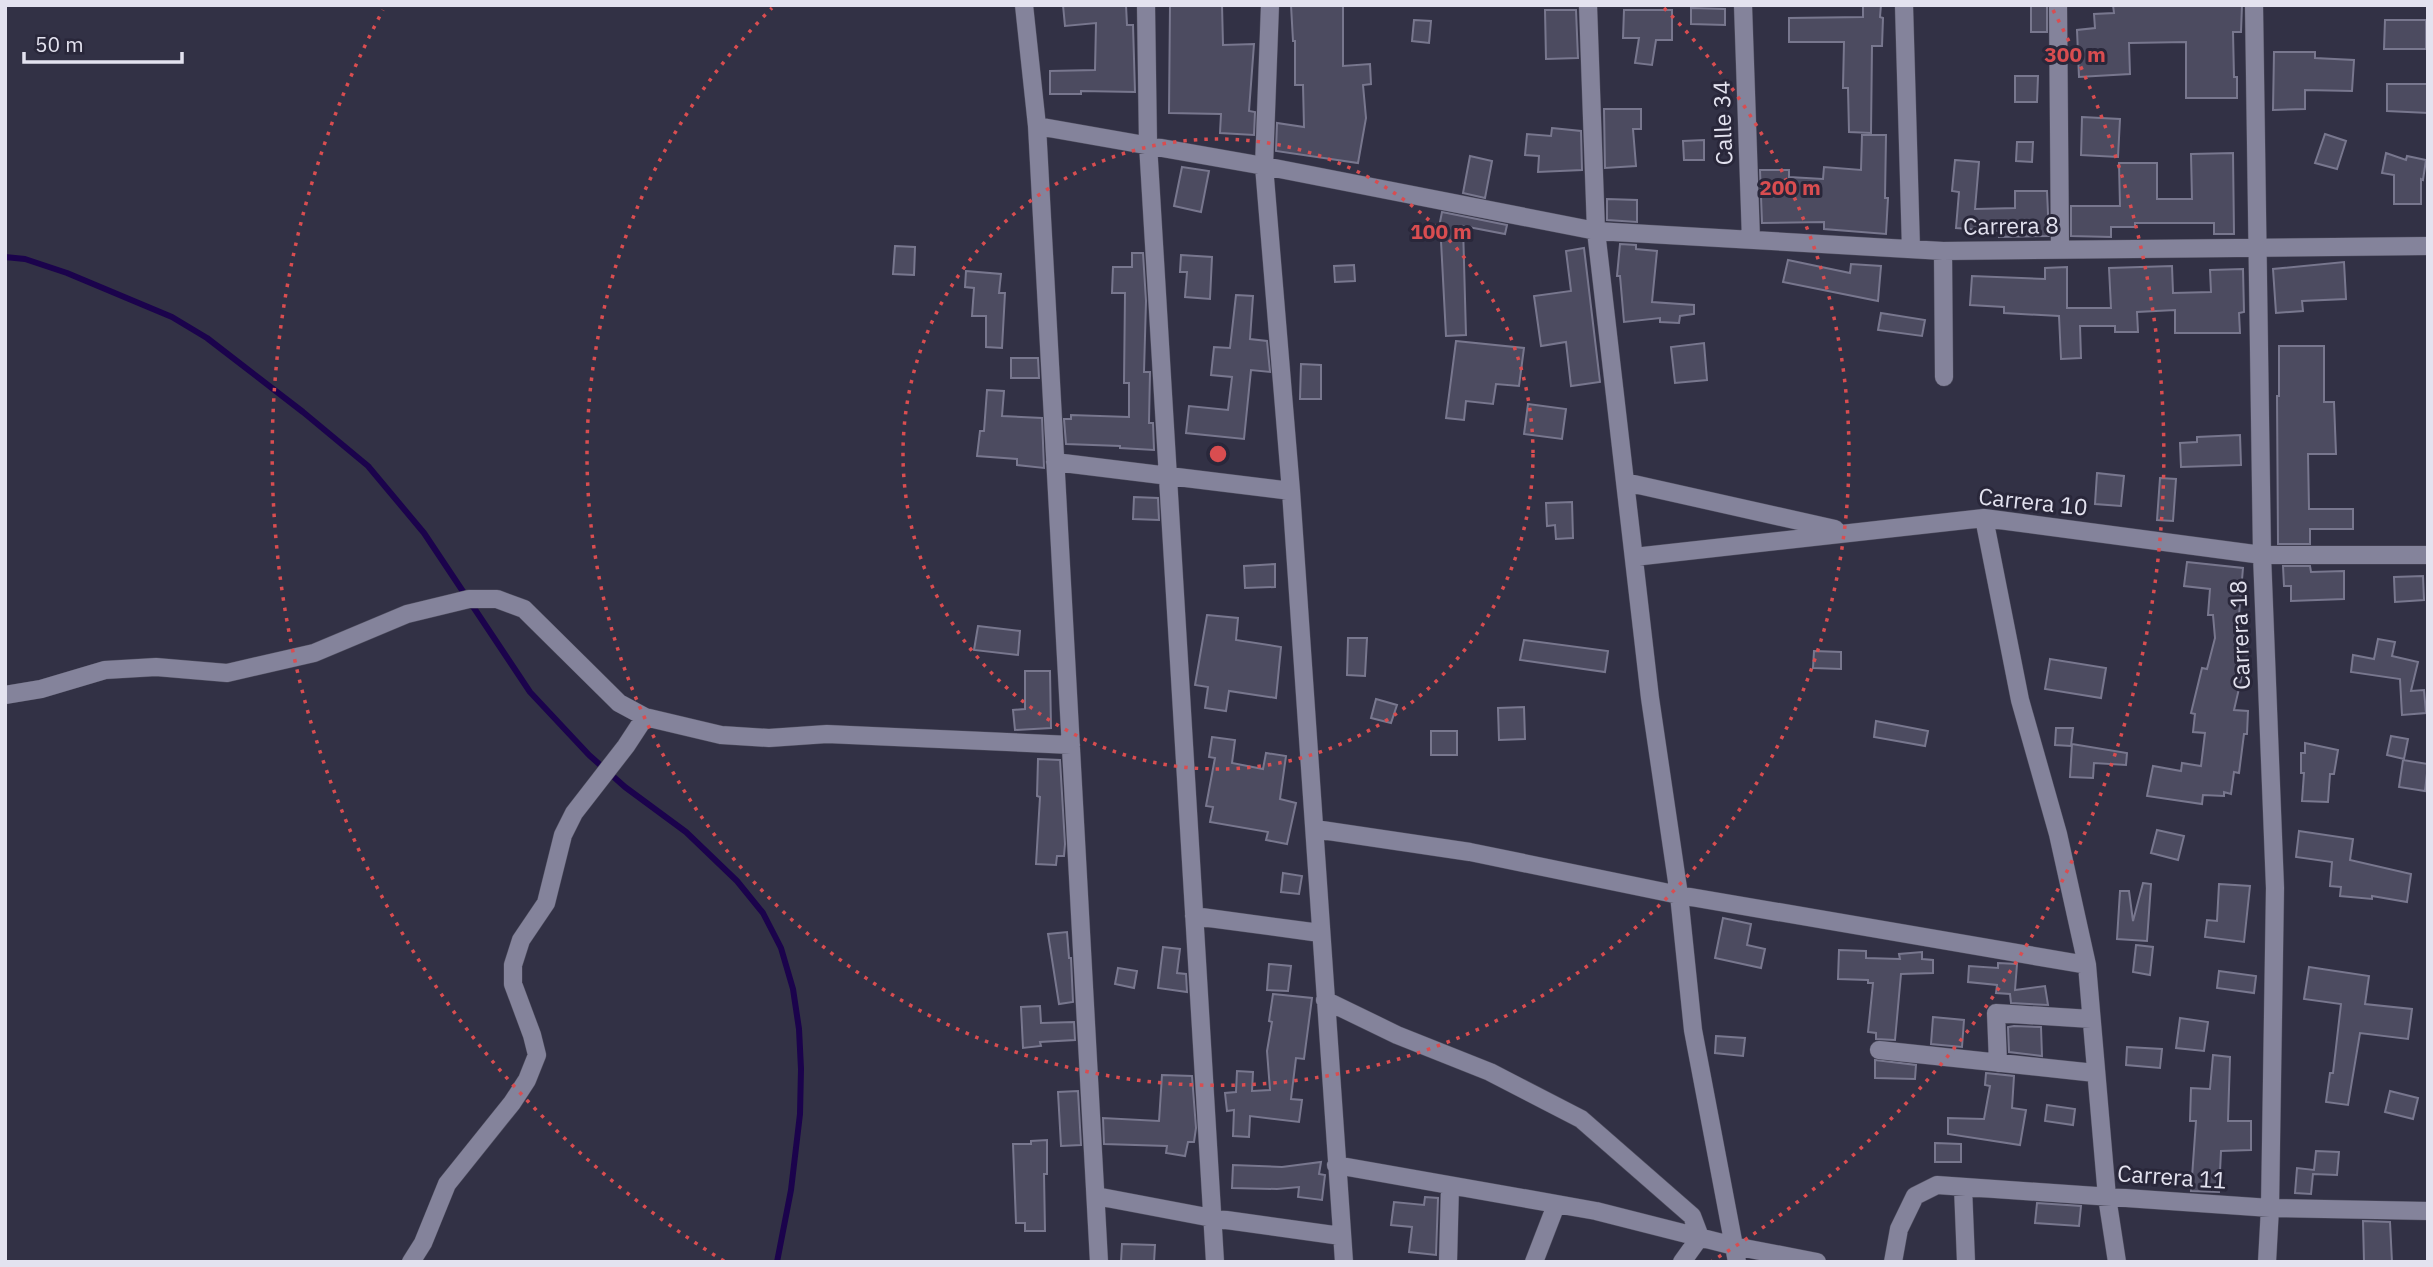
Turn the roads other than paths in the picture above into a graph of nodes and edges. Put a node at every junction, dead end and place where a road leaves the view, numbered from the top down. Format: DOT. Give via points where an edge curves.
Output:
graph roads {
  1 [pos="1024,5"];
  2 [pos="1146,5"];
  3 [pos="1270,5"];
  4 [pos="1588,5"];
  5 [pos="1743,5"];
  6 [pos="1904,5"];
  7 [pos="2058,5"];
  8 [pos="2254,5"];
  9 [pos="1037,125"];
  10 [pos="1148,144"];
  11 [pos="1264,166"];
  12 [pos="1596,231"];
  13 [pos="1751,240"];
  14 [pos="2428,246"];
  15 [pos="2256,248"];
  16 [pos="1911,249"];
  17 [pos="2060,250"];
  18 [pos="1943,251"];
  19 [pos="1944,377"];
  20 [pos="1055,462"];
  21 [pos="1168,477"];
  22 [pos="1625,482"];
  23 [pos="1291,491"];
  24 [pos="1984,518"];
  25 [pos="1849,531"];
  26 [pos="2262,555"];
  27 [pos="2428,555"];
  28 [pos="1634,557"];
  29 [pos="5,695"];
  30 [pos="645,717"];
  31 [pos="1071,745"];
  32 [pos="1315,829"];
  33 [pos="1679,895"];
  34 [pos="1194,916"];
  35 [pos="1321,933"];
  36 [pos="2087,965"];
  37 [pos="1325,1000"];
  38 [pos="2091,1019"];
  39 [pos="1879,1050"];
  40 [pos="1998,1063"];
  41 [pos="2095,1073"];
  42 [pos="1336,1165"];
  43 [pos="1450,1186"];
  44 [pos="1963,1187"];
  45 [pos="1096,1196"];
  46 [pos="2107,1197"];
  47 [pos="1556,1205"];
  48 [pos="2270,1208"];
  49 [pos="2428,1211"];
  50 [pos="1212,1218"];
  51 [pos="1341,1236"];
  52 [pos="1699,1237"];
  53 [pos="1736,1254"];
  54 [pos="411,1262"];
  55 [pos="1099,1262"];
  56 [pos="1215,1262"];
  57 [pos="1344,1262"];
  58 [pos="1448,1262"];
  59 [pos="1534,1262"];
  60 [pos="1682,1262"];
  61 [pos="1817,1262"];
  62 [pos="1893,1262"];
  63 [pos="1966,1262"];
  64 [pos="2117,1262"];
  65 [pos="2267,1262"];
  1 -- 9 [label="street"];
  2 -- 10 [label="street"];
  3 -- 11 [label="street"];
  4 -- 12 [label="street"];
  5 -- 13 [label="street, Calle 34"];
  6 -- 16 [label="street"];
  7 -- 17 [label="street"];
  8 -- 15 [label="street, Carrera 18"];
  9 -- 10 [label="street, Carrera 8"];
  9 -- 20 [label="street"];
  10 -- 11 [label="street, Carrera 8"];
  10 -- 21 [label="street"];
  11 -- 12 [label="street, Carrera 8"];
  11 -- 23 [label="street"];
  12 -- 13 [label="street, Carrera 8"];
  12 -- 22 [label="street"];
  13 -- 16 [label="street, Carrera 8"];
  14 -- 15 [label="street, Carrera 8"];
  15 -- 17 [label="street, Carrera 8"];
  15 -- 26 [label="street, Carrera 18"];
  16 -- 18 [label="street, Carrera 8"];
  17 -- 18 [label="street, Carrera 8"];
  18 -- 19 [label="street"];
  20 -- 21 [label="street"];
  20 -- 31 [label="street"];
  21 -- 23 [label="street"];
  21 -- 34 [label="street"];
  22 -- 25 [label="street"];
  22 -- 28 [label="street"];
  23 -- 32 [label="street"];
  24 -- 25 [label="street, Carrera 10"];
  24 -- 26 [label="street, Carrera 10"];
  24 -- 36 [label="street" via="2020,699 2058,834"];
  25 -- 28 [label="street, Carrera 10"];
  26 -- 27 [label="street, Carrera 10"];
  26 -- 48 [label="street, Carrera 18" via="2274,888"];
  28 -- 33 [label="street"];
  29 -- 30 [label="street" via="105,670 156,667 227,673 314,653 407,614 469,599 497,599 524,609 620,703"];
  30 -- 31 [label="street" via="721,735 827,734"];
  30 -- 54 [label="street" via="574,813 563,835 545,903 521,940 513,984 537,1055 527,1080 447,1184"];
  31 -- 45 [label="street"];
  32 -- 33 [label="street" via="1470,852"];
  32 -- 35 [label="street"];
  33 -- 36 [label="street"];
  33 -- 53 [label="street" via="1693,1030"];
  34 -- 35 [label="street"];
  34 -- 50 [label="street"];
  35 -- 37 [label="street"];
  36 -- 38 [label="street"];
  37 -- 42 [label="street"];
  37 -- 52 [label="street" via="1490,1072 1581,1119 1692,1216"];
  38 -- 40 [label="street" via="1996,1013"];
  38 -- 41 [label="street"];
  39 -- 40 [label="street"];
  40 -- 41 [label="street"];
  41 -- 46 [label="street"];
  42 -- 43 [label="street"];
  42 -- 51 [label="street"];
  43 -- 47 [label="street"];
  43 -- 58 [label="street"];
  44 -- 46 [label="street, Carrera 11"];
  44 -- 62 [label="street, Carrera 11" via="1937,1185 1915,1196 1899,1229"];
  44 -- 63 [label="street"];
  45 -- 50 [label="street"];
  45 -- 55 [label="street"];
  46 -- 48 [label="street, Carrera 11"];
  46 -- 64 [label="street"];
  47 -- 52 [label="street"];
  47 -- 59 [label="street"];
  48 -- 49 [label="street, Carrera 11"];
  48 -- 65 [label="street, Carrera 18"];
  50 -- 51 [label="street"];
  50 -- 56 [label="street"];
  51 -- 57 [label="street"];
  52 -- 53 [label="street"];
  52 -- 60 [label="street"];
  53 -- 61 [label="street"];
}
